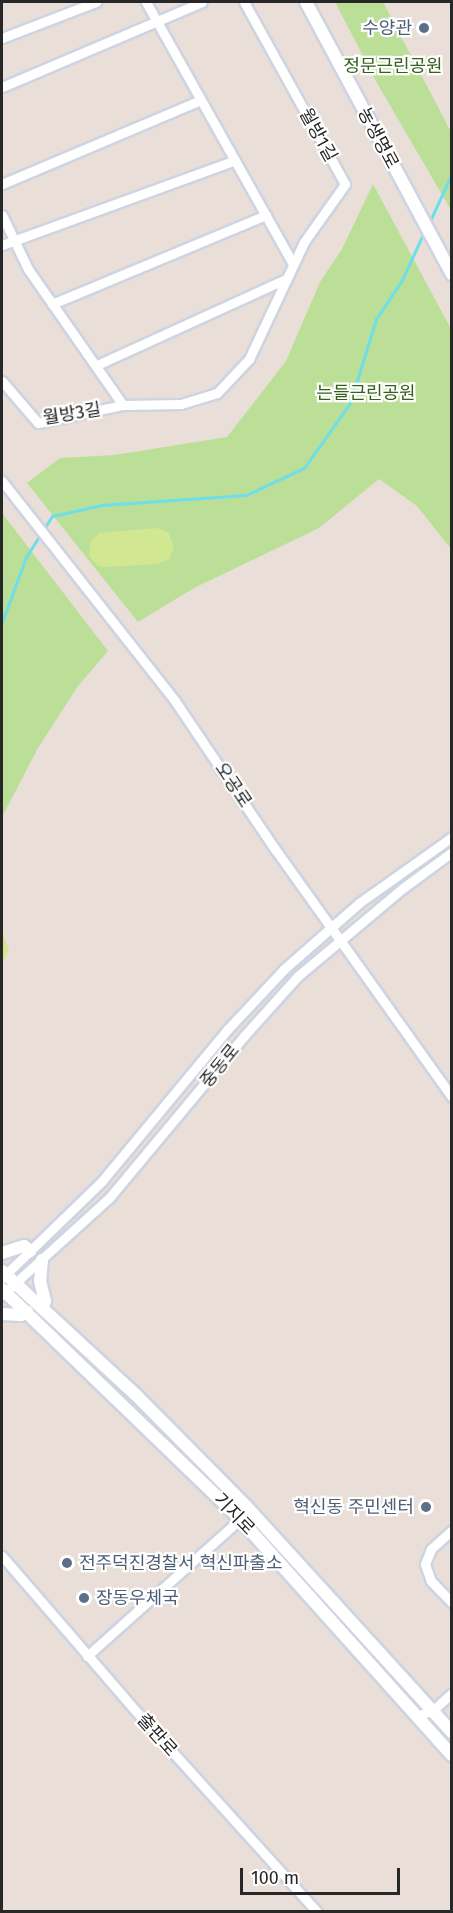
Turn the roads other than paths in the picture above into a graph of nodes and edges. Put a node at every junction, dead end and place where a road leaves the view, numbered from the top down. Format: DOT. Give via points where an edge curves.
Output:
graph roads {
  1 [pos="96,2"];
  2 [pos="146,2"];
  3 [pos="202,2"];
  4 [pos="244,2"];
  5 [pos="306,2"];
  6 [pos="157,21"];
  7 [pos="2,38"];
  8 [pos="2,87"];
  9 [pos="201,100"];
  10 [pos="235,160"];
  11 [pos="2,184"];
  12 [pos="2,215"];
  13 [pos="266,215"];
  14 [pos="15,243"];
  15 [pos="2,245"];
  16 [pos="293,264"];
  17 [pos="452,274"];
  18 [pos="286,279"];
  19 [pos="52,304"];
  20 [pos="97,366"];
  21 [pos="2,381"];
  22 [pos="217,393"];
  23 [pos="123,405"];
  24 [pos="2,481"];
  25 [pos="452,837"];
  26 [pos="452,852"];
  27 [pos="331,927"];
  28 [pos="341,940"];
  29 [pos="452,1097"];
  30 [pos="30,1251"];
  31 [pos="2,1253"];
  32 [pos="42,1260"];
  33 [pos="3,1274"];
  34 [pos="16,1284"];
  35 [pos="3,1292"];
  36 [pos="42,1308"];
  37 [pos="27,1312"];
  38 [pos="2,1314"];
  39 [pos="240,1519"];
  40 [pos="452,1530"];
  41 [pos="2,1556"];
  42 [pos="452,1603"];
  43 [pos="87,1656"];
  44 [pos="452,1693"];
  45 [pos="432,1711"];
  46 [pos="416,1716"];
  47 [pos="452,1732"];
  48 [pos="452,1755"];
  49 [pos="317,1911"];
  1 -- 7 [label="street"];
  2 -- 6 [label="street"];
  3 -- 6 [label="street"];
  4 -- 16 [label="street, 월방1길" via="345,184"];
  5 -- 17 [label="street, 농생명로"];
  6 -- 8 [label="street"];
  6 -- 9 [label="street"];
  9 -- 10 [label="street"];
  9 -- 11 [label="street"];
  10 -- 13 [label="street"];
  10 -- 14 [label="street"];
  12 -- 14 [label="street, 월방3길"];
  13 -- 16 [label="street"];
  13 -- 19 [label="street"];
  14 -- 15 [label="street"];
  14 -- 19 [label="street, 월방3길"];
  16 -- 18 [label="street, 월방1길"];
  18 -- 20 [label="street"];
  18 -- 22 [label="street, 월방1길" via="249,358"];
  19 -- 20 [label="street, 월방3길"];
  20 -- 23 [label="street, 월방3길"];
  21 -- 23 [label="street, 월방3길" via="38,423"];
  22 -- 23 [label="street, 월방3길" via="181,404"];
  24 -- 27 [label="street, 오공로" via="175,701"];
  25 -- 27 [label="street, 중동로"];
  26 -- 28 [label="street, 중동로"];
  27 -- 28 [label="street, 오공로"];
  27 -- 30 [label="street, 중동로" via="284,969 102,1181"];
  28 -- 29 [label="street, 오공로"];
  28 -- 32 [label="street, 중동로" via="298,976 110,1197"];
  30 -- 31 [label="street" via="24,1246"];
  30 -- 33 [label="street, 중동로"];
  32 -- 34 [label="street, 중동로"];
  32 -- 36 [label="street"];
  33 -- 34 [label="street, 기지로"];
  34 -- 35 [label="street, 중동로"];
  34 -- 36 [label="street, 기지로"];
  35 -- 37 [label="street, 기지로"];
  36 -- 45 [label="street, 기지로" via="135,1394 246,1506"];
  37 -- 38 [label="street"];
  37 -- 39 [label="street, 기지로"];
  39 -- 43 [label="street"];
  39 -- 46 [label="street, 기지로"];
  40 -- 42 [label="street" via="430,1549 425,1564 431,1581"];
  41 -- 43 [label="street, 출판로"];
  43 -- 49 [label="street, 출판로"];
  44 -- 45 [label="street"];
  45 -- 46 [label="street"];
  45 -- 47 [label="street, 기지로"];
  46 -- 48 [label="street, 기지로"];
}
